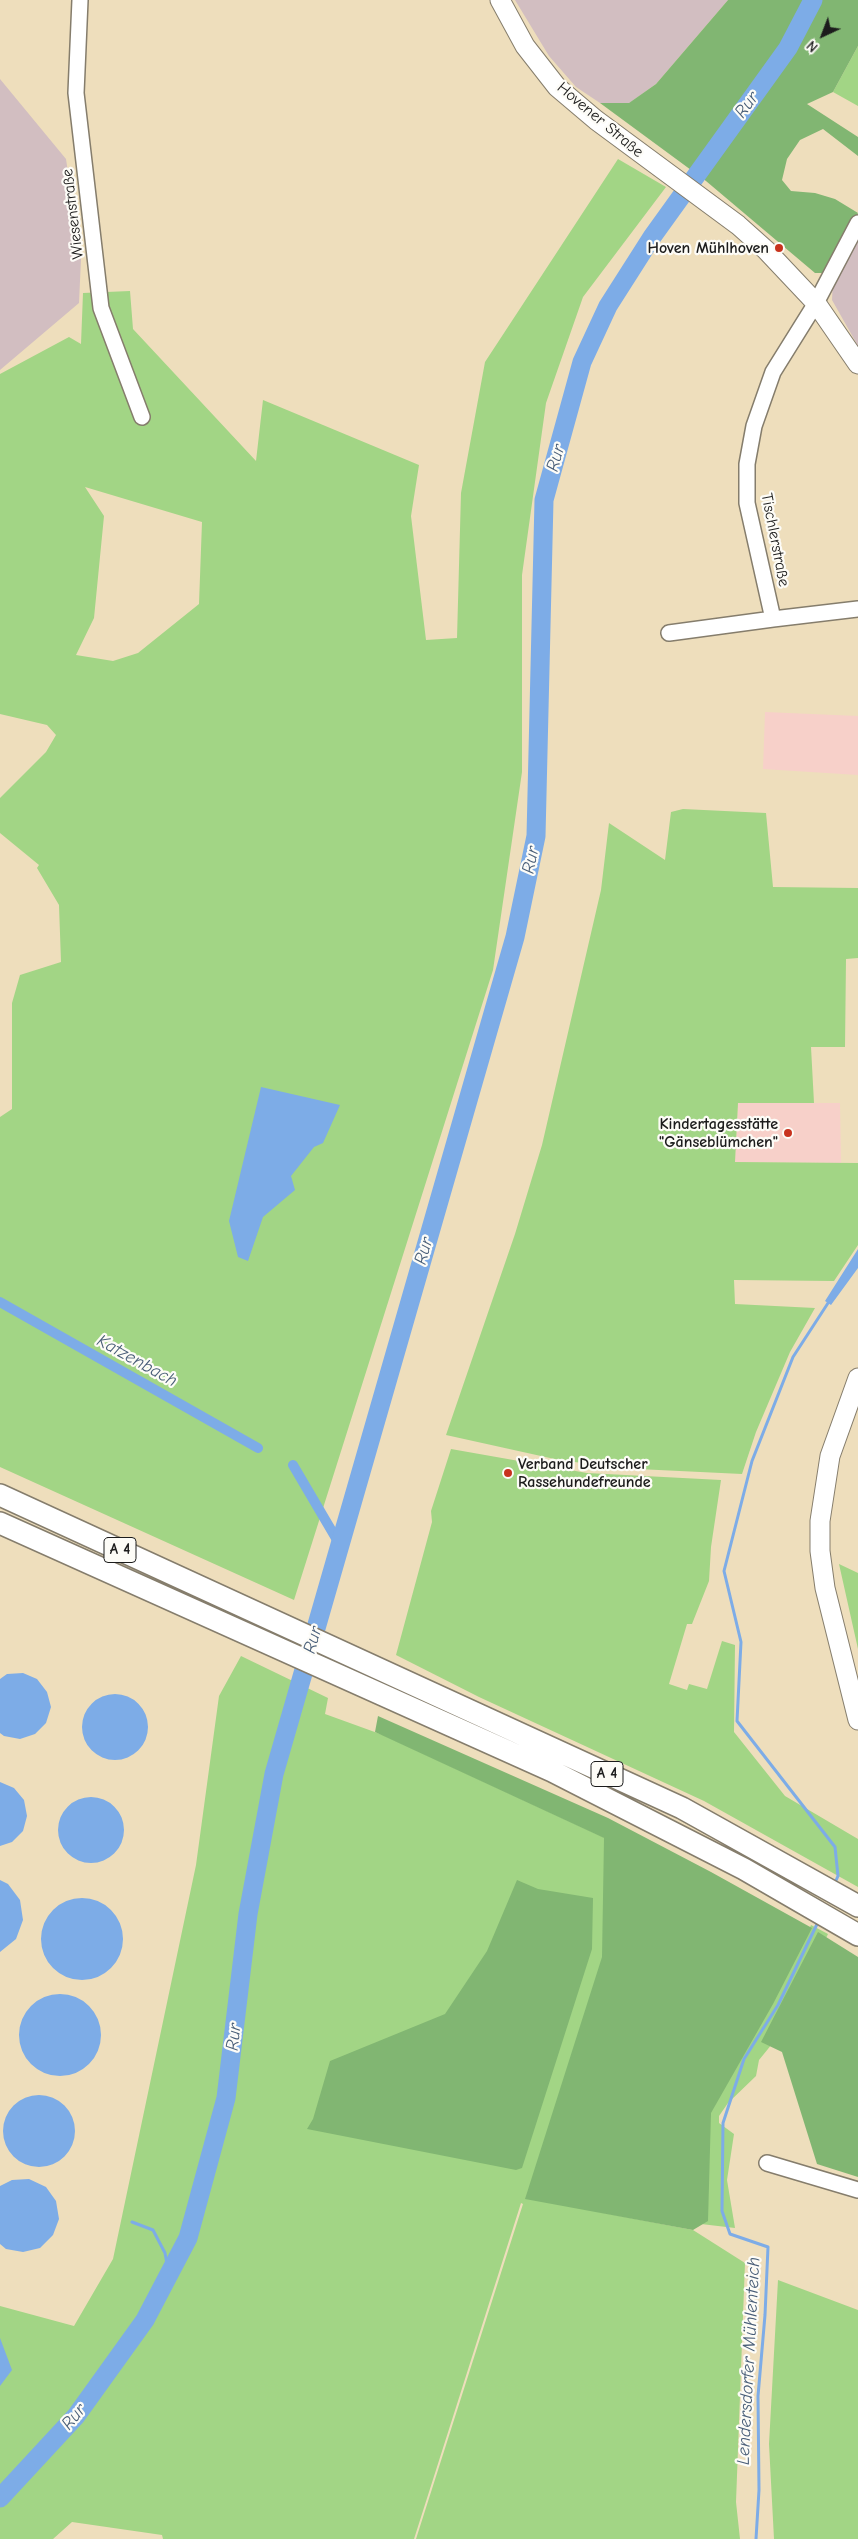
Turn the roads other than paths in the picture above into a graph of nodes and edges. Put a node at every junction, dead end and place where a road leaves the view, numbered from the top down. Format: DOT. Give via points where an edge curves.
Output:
graph roads {
  1 [pos="80,0"];
  2 [pos="500,0"];
  3 [pos="858,223"];
  4 [pos="816,303"];
  5 [pos="858,364"];
  6 [pos="142,417"];
  7 [pos="858,609"];
  8 [pos="773,619"];
  9 [pos="669,633"];
  10 [pos="857,1382"];
  11 [pos="0,1495"];
  12 [pos="0,1523"];
  13 [pos="858,1720"];
  14 [pos="858,1906"];
  15 [pos="858,1935"];
  16 [pos="767,2164"];
  17 [pos="858,2190"];
  1 -- 6 [label="street, Wiesenstraße" via="76,93 101,308"];
  2 -- 4 [label="main road, Hovener Straße" via="525,46 557,87 766,250"];
  3 -- 4 [label="street, Tischlerstraße"];
  4 -- 5 [label="main road, Hovener Straße"];
  4 -- 8 [label="street, Tischlerstraße" via="773,372 754,426 747,464 747,503"];
  7 -- 8 [label="street"];
  8 -- 9 [label="street"];
  10 -- 13 [label="main road" via="830,1456 820,1521 820,1550 825,1588"];
  11 -- 14 [label="highway, A 4" via="682,1808"];
  12 -- 15 [label="highway, A 4" via="552,1771 744,1869"];
  16 -- 17 [label="street"];
}
